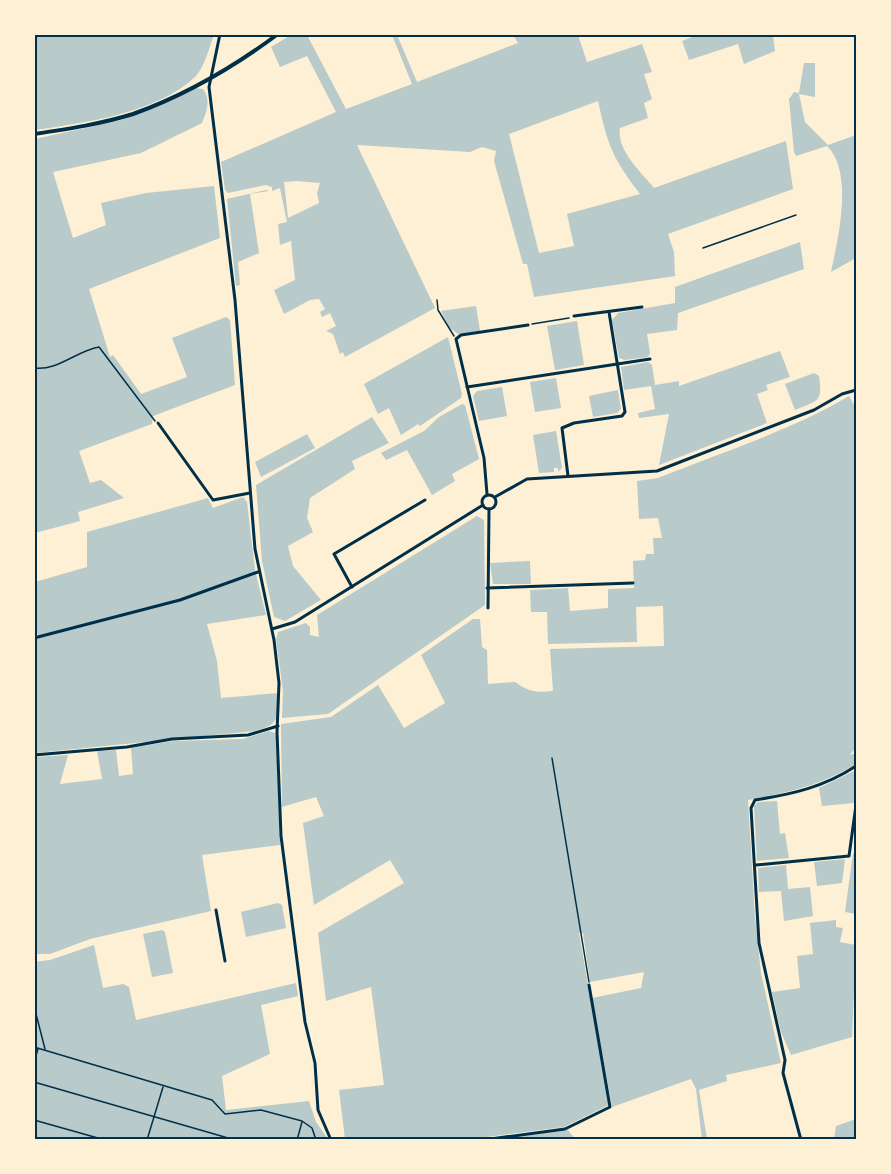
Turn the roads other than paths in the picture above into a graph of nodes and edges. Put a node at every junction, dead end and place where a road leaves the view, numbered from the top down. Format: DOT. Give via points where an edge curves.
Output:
graph roads {
  1 [pos="220,34"];
  2 [pos="278,34"];
  3 [pos="210,77"];
  4 [pos="34,134"];
  5 [pos="796,215"];
  6 [pos="703,248"];
  7 [pos="642,307"];
  8 [pos="609,312"];
  9 [pos="574,316"];
  10 [pos="528,325"];
  11 [pos="650,359"];
  12 [pos="617,364"];
  13 [pos="467,387"];
  14 [pos="856,390"];
  15 [pos="158,423"];
  16 [pos="568,476"];
  17 [pos="250,493"];
  18 [pos="487,494"];
  19 [pos="495,497"];
  20 [pos="425,500"];
  21 [pos="483,505"];
  22 [pos="489,509"];
  23 [pos="258,572"];
  24 [pos="633,583"];
  25 [pos="352,588"];
  26 [pos="487,588"];
  27 [pos="488,608"];
  28 [pos="272,629"];
  29 [pos="34,632"];
  30 [pos="35,637"];
  31 [pos="278,726"];
  32 [pos="34,755"];
  33 [pos="856,766"];
  34 [pos="856,805"];
  35 [pos="756,865"];
  36 [pos="216,910"];
  37 [pos="225,961"];
  38 [pos="589,986"];
  39 [pos="331,1140"];
  40 [pos="483,1140"];
  41 [pos="801,1140"];
  1 -- 3 [label="street"];
  2 -- 3 [label="street"];
  3 -- 4 [label="street" via="133,114"];
  3 -- 17 [label="street" via="235,300"];
  5 -- 6 [label="lane"];
  7 -- 8 [label="street"];
  8 -- 9 [label="street"];
  8 -- 12 [label="street"];
  10 -- 13 [label="street" via="461,334 456,339"];
  11 -- 12 [label="street"];
  12 -- 13 [label="street"];
  12 -- 16 [label="street" via="625,412 622,416 562,428"];
  13 -- 18 [label="street" via="484,458"];
  14 -- 16 [label="street" via="657,471"];
  15 -- 17 [label="street" via="213,500"];
  16 -- 19 [label="street" via="527,479"];
  17 -- 23 [label="street"];
  18 -- 19 [label="street"];
  18 -- 21 [label="street"];
  19 -- 22 [label="street" via="496,505"];
  20 -- 25 [label="street" via="334,554"];
  21 -- 22 [label="street"];
  21 -- 25 [label="street"];
  22 -- 26 [label="street"];
  23 -- 28 [label="street"];
  23 -- 30 [label="street" via="180,600"];
  24 -- 26 [label="street"];
  25 -- 28 [label="street" via="295,622"];
  26 -- 27 [label="street"];
  28 -- 31 [label="street" via="280,698"];
  29 -- 30 [label="street"];
  31 -- 32 [label="street" via="248,735 172,739"];
  31 -- 39 [label="street" via="280,812 289,908 305,1022 315,1063 318,1110"];
  33 -- 35 [label="street" via="803,792 755,800 751,808"];
  34 -- 35 [label="street" via="849,856"];
  35 -- 41 [label="street" via="759,943 785,1060 783,1073"];
  36 -- 37 [label="street"];
  38 -- 40 [label="street" via="611,1105 568,1128"];
}
